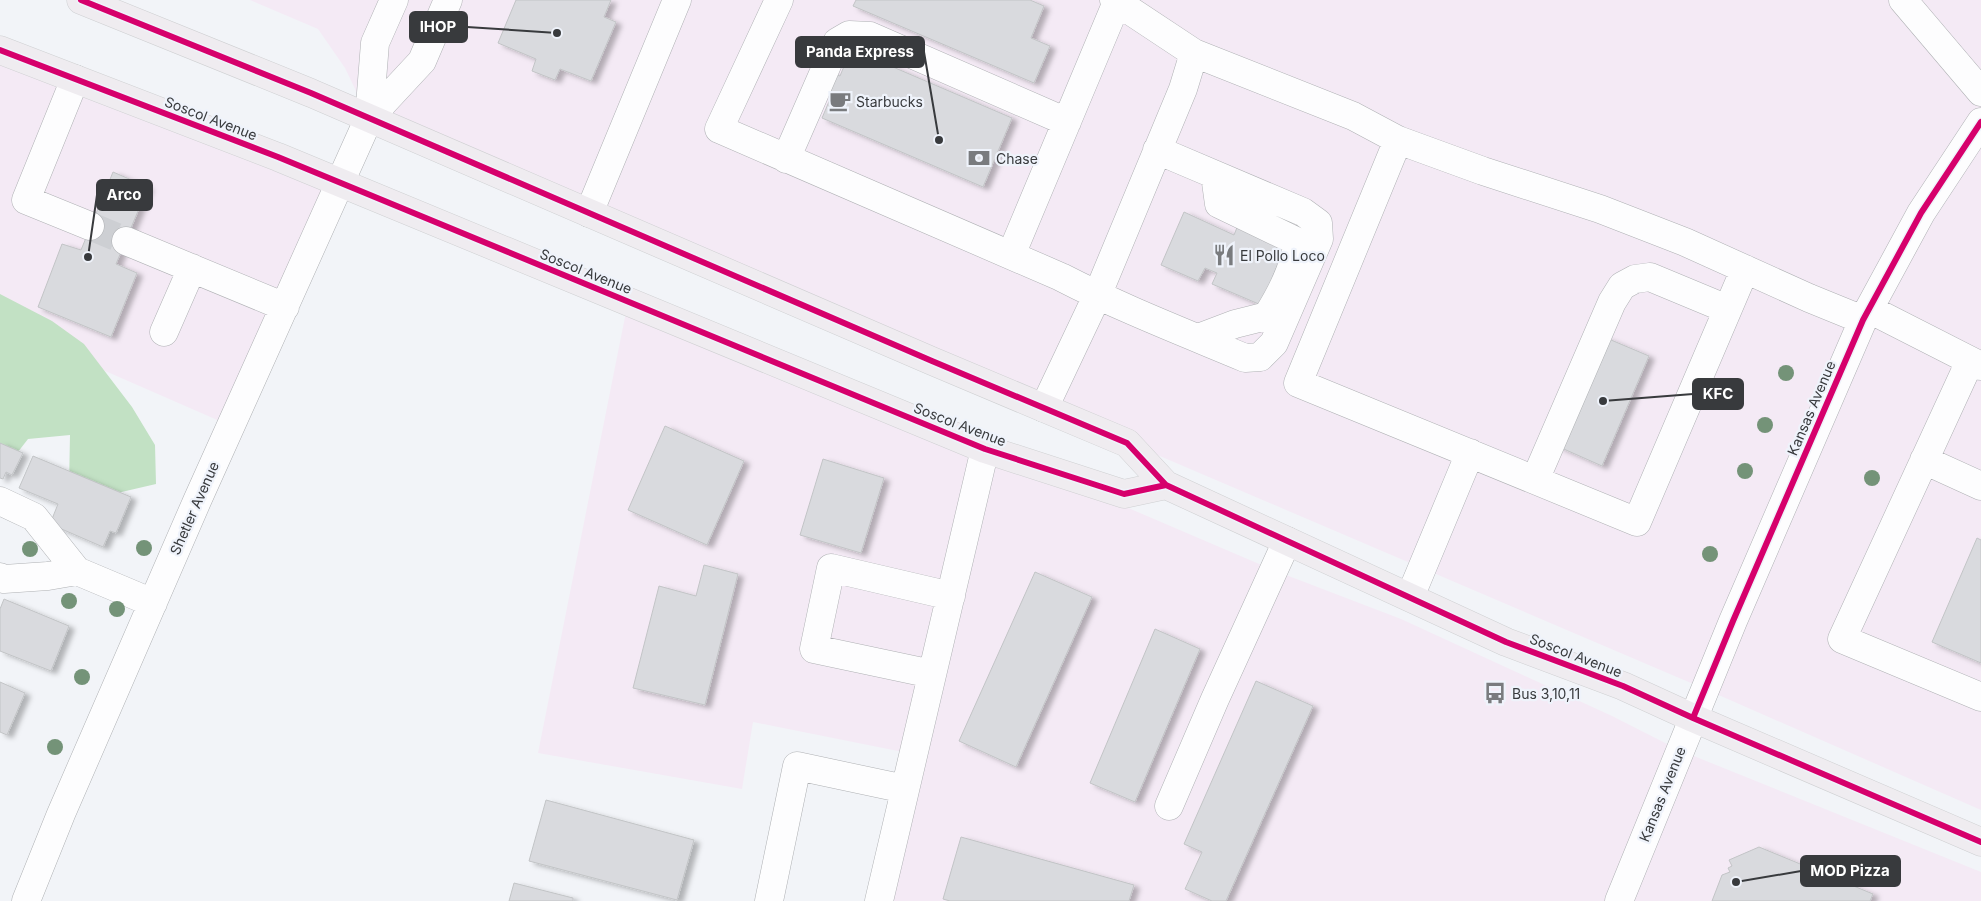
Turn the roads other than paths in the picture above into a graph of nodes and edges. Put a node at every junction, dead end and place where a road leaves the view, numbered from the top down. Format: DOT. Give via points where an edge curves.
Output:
graph roads {
  1 [pos="81,0"];
  2 [pos="394,0"];
  3 [pos="448,0"];
  4 [pos="677,0"];
  5 [pos="779,0"];
  6 [pos="1903,0"];
  7 [pos="1115,1"];
  8 [pos="0,50"];
  9 [pos="1194,53"];
  10 [pos="75,79"];
  11 [pos="1981,92"];
  12 [pos="369,118"];
  13 [pos="1067,122"];
  14 [pos="1981,122"];
  15 [pos="1398,140"];
  16 [pos="1157,150"];
  17 [pos="786,159"];
  18 [pos="1214,175"];
  19 [pos="340,184"];
  20 [pos="589,213"];
  21 [pos="90,226"];
  22 [pos="126,241"];
  23 [pos="1011,255"];
  24 [pos="192,268"];
  25 [pos="1745,269"];
  26 [pos="1097,296"];
  27 [pos="285,307"];
  28 [pos="1728,310"];
  29 [pos="1866,314"];
  30 [pos="164,332"];
  31 [pos="1198,338"];
  32 [pos="1976,363"];
  33 [pos="1044,408"];
  34 [pos="985,449"];
  35 [pos="1470,453"];
  36 [pos="1924,460"];
  37 [pos="1535,480"];
  38 [pos="1166,485"];
  39 [pos="1981,486"];
  40 [pos="0,502"];
  41 [pos="1287,540"];
  42 [pos="77,571"];
  43 [pos="0,577"];
  44 [pos="951,596"];
  45 [pos="1410,597"];
  46 [pos="153,603"];
  47 [pos="932,674"];
  48 [pos="1981,697"];
  49 [pos="1693,718"];
  50 [pos="905,788"];
  51 [pos="1169,806"];
  52 [pos="1981,842"];
  53 [pos="26,901"];
  54 [pos="768,901"];
  55 [pos="879,901"];
  56 [pos="1618,901"];
  1 -- 12 [label="main road, Soscol Avenue"];
  2 -- 12 [label="street" via="376,43"];
  3 -- 12 [label="street" via="422,61"];
  4 -- 20 [label="street"];
  5 -- 17 [label="street" via="719,130"];
  6 -- 11 [label="street"];
  7 -- 9 [label="street"];
  7 -- 13 [label="street"];
  8 -- 10 [label="main road, Soscol Avenue"];
  9 -- 15 [label="street" via="1353,116"];
  9 -- 16 [label="street" via="1184,89"];
  10 -- 19 [label="main road, Soscol Avenue"];
  10 -- 21 [label="street" via="26,200"];
  12 -- 19 [label="street, Shetler Avenue"];
  12 -- 20 [label="main road, Soscol Avenue"];
  13 -- 17 [label="street" via="870,36 849,35 837,42"];
  13 -- 23 [label="street"];
  14 -- 29 [label="street, Kansas Avenue" via="1921,213"];
  15 -- 25 [label="street" via="1600,209"];
  15 -- 35 [label="street" via="1298,382"];
  16 -- 18 [label="street"];
  16 -- 26 [label="street"];
  17 -- 23 [label="street"];
  18 -- 31 [label="street" via="1219,204 1298,242 1279,297 1267,316"];
  18 -- 31 [label="street" via="1303,212 1318,223 1320,239 1274,342 1260,357 1245,358"];
  19 -- 27 [label="street, Shetler Avenue"];
  19 -- 34 [label="main road, Soscol Avenue"];
  20 -- 33 [label="main road, Soscol Avenue"];
  22 -- 24 [label="street"];
  23 -- 26 [label="street"];
  24 -- 27 [label="street"];
  24 -- 30 [label="street"];
  25 -- 28 [label="street"];
  25 -- 29 [label="street"];
  26 -- 31 [label="street"];
  26 -- 33 [label="street"];
  27 -- 46 [label="street, Shetler Avenue"];
  28 -- 37 [label="street" via="1650,277 1635,279 1622,286 1612,302"];
  28 -- 37 [label="street" via="1637,522"];
  29 -- 32 [label="street"];
  29 -- 49 [label="street, Kansas Avenue"];
  32 -- 36 [label="street"];
  33 -- 38 [label="main road, Soscol Avenue" via="1127,443"];
  34 -- 38 [label="main road, Soscol Avenue" via="1124,494"];
  34 -- 44 [label="street"];
  35 -- 37 [label="street"];
  35 -- 45 [label="street"];
  36 -- 39 [label="street"];
  36 -- 48 [label="street" via="1842,639"];
  38 -- 41 [label="main road, Soscol Avenue"];
  40 -- 42 [label="street" via="34,517"];
  41 -- 45 [label="main road, Soscol Avenue"];
  41 -- 51 [label="street"];
  42 -- 43 [label="street" via="48,576"];
  42 -- 46 [label="street"];
  44 -- 47 [label="street"];
  44 -- 47 [label="street" via="831,568 814,649"];
  45 -- 49 [label="main road, Soscol Avenue" via="1506,642 1623,686"];
  46 -- 53 [label="street, Shetler Avenue"];
  47 -- 50 [label="street"];
  49 -- 52 [label="main road, Soscol Avenue"];
  49 -- 56 [label="street, Kansas Avenue"];
  50 -- 54 [label="street" via="797,766"];
  50 -- 55 [label="street"];
}
